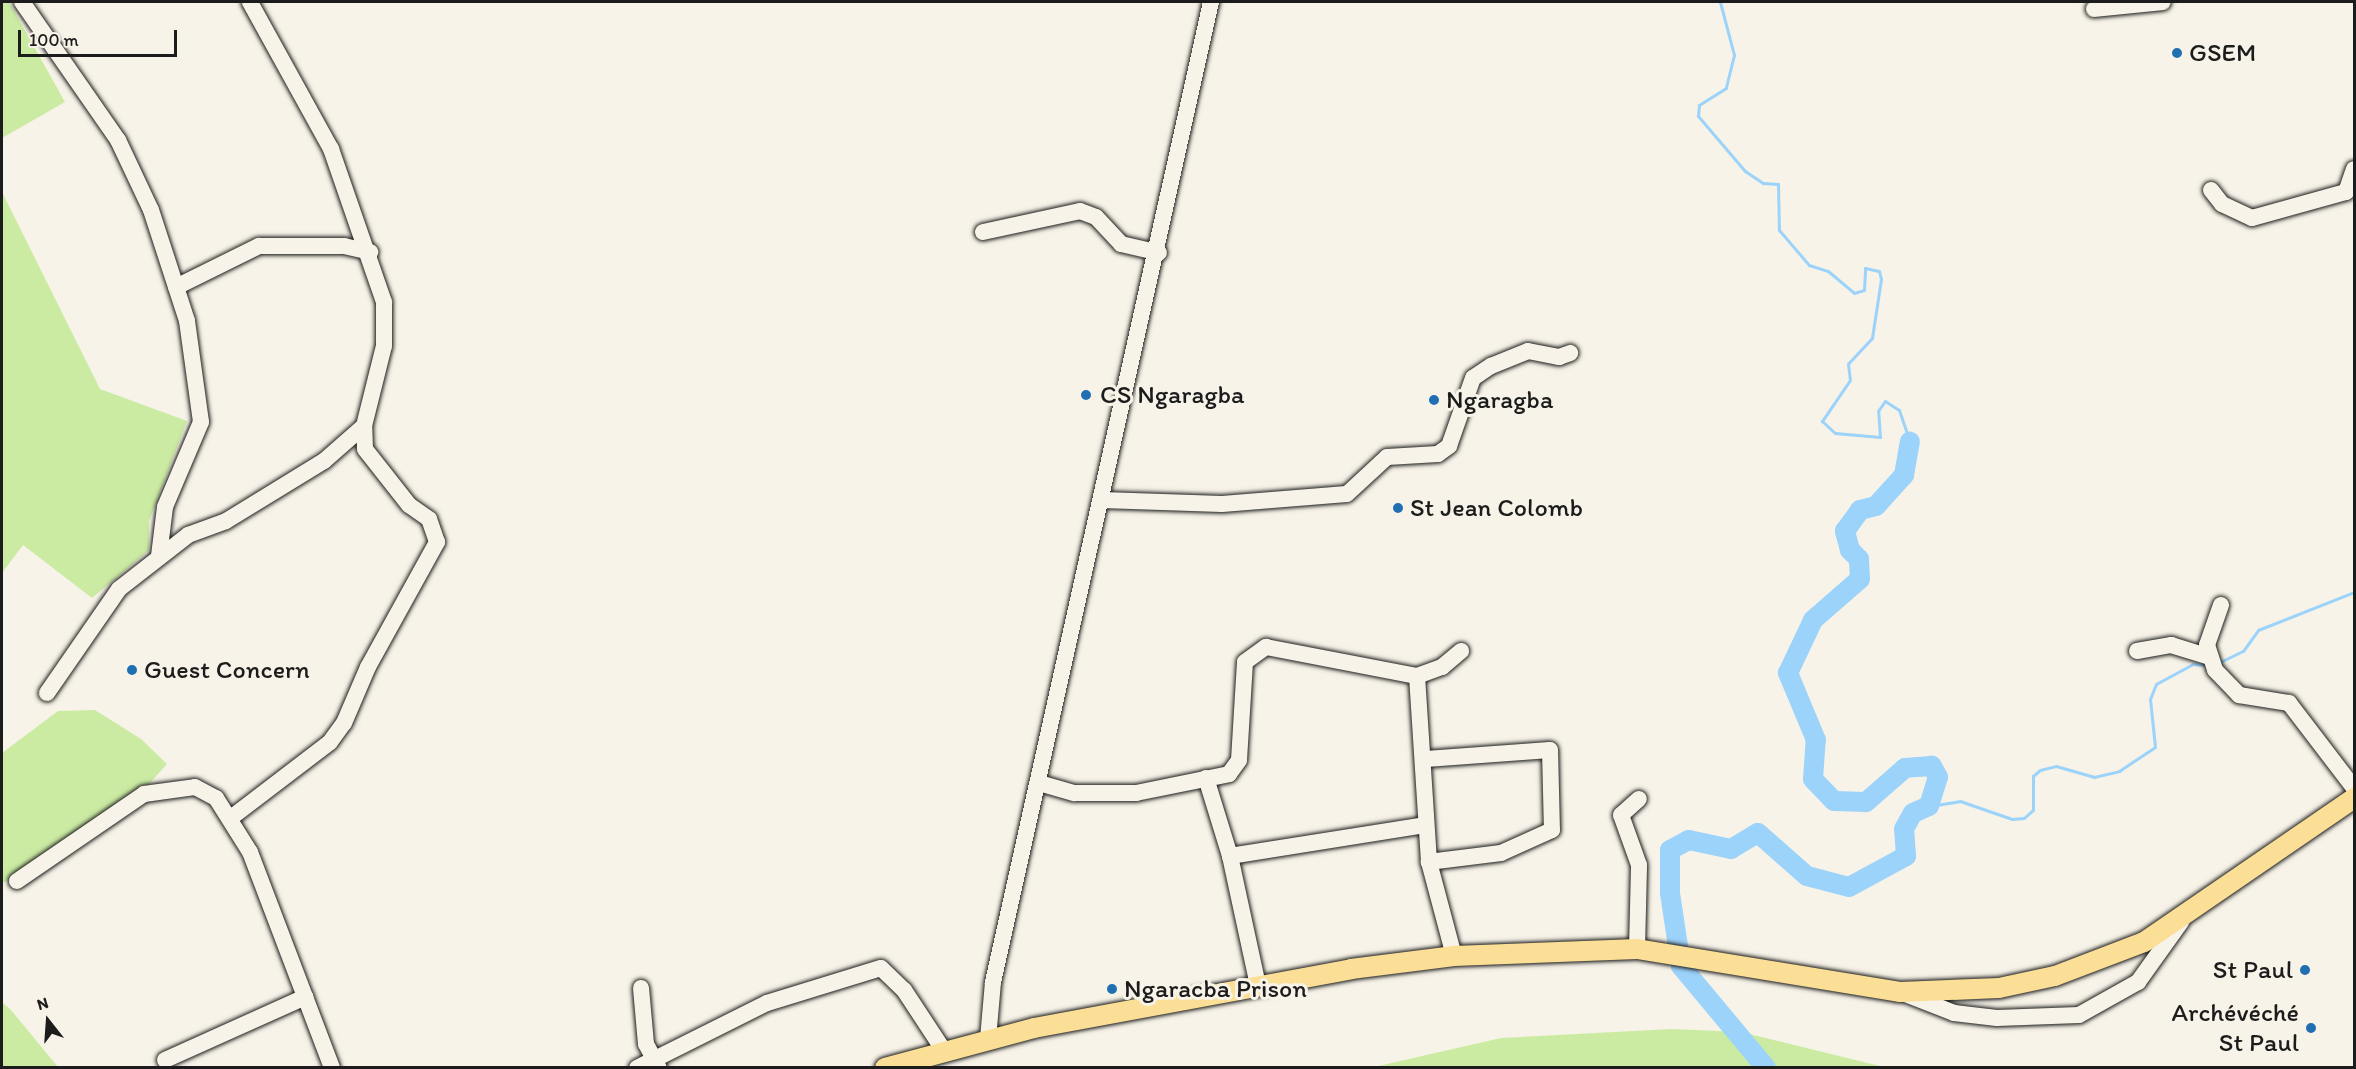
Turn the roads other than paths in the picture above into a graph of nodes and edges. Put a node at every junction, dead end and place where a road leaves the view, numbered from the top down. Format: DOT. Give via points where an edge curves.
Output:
graph roads {
  1 [pos="22,2"];
  2 [pos="236,2"];
  3 [pos="1211,2"];
  4 [pos="2163,2"];
  5 [pos="251,4"];
  6 [pos="2094,9"];
  7 [pos="2355,169"];
  8 [pos="2211,190"];
  9 [pos="983,232"];
  10 [pos="370,252"];
  11 [pos="1159,253"];
  12 [pos="176,287"];
  13 [pos="1570,353"];
  14 [pos="364,426"];
  15 [pos="1102,500"];
  16 [pos="159,556"];
  17 [pos="2221,605"];
  18 [pos="1461,651"];
  19 [pos="2137,651"];
  20 [pos="2213,663"];
  21 [pos="1417,676"];
  22 [pos="47,693"];
  23 [pos="1426,759"];
  24 [pos="1206,778"];
  25 [pos="1039,783"];
  26 [pos="2355,788"];
  27 [pos="2355,798"];
  28 [pos="1639,799"];
  29 [pos="232,817"];
  30 [pos="1425,825"];
  31 [pos="1230,856"];
  32 [pos="1429,862"];
  33 [pos="17,881"];
  34 [pos="2181,922"];
  35 [pos="1640,949"];
  36 [pos="1454,956"];
  37 [pos="1258,985"];
  38 [pos="641,988"];
  39 [pos="1900,992"];
  40 [pos="305,997"];
  41 [pos="988,1038"];
  42 [pos="940,1057"];
  43 [pos="165,1060"];
  44 [pos="656,1063"];
  45 [pos="332,1068"];
  46 [pos="637,1068"];
  47 [pos="885,1068"];
  1 -- 12 [label="street" via="118,140 151,210"];
  2 -- 5 [label="street"];
  3 -- 11 [label="street"];
  4 -- 6 [label="street"];
  5 -- 10 [label="street" via="332,149"];
  7 -- 8 [label="street" via="2346,192 2252,218 2222,204"];
  9 -- 11 [label="street" via="1080,211 1096,217 1121,244"];
  10 -- 12 [label="street" via="344,246 259,246"];
  10 -- 14 [label="street" via="384,302 384,346"];
  11 -- 15 [label="street"];
  12 -- 16 [label="street" via="198,371 201,422 165,507"];
  13 -- 15 [label="street" via="1559,357 1528,351 1491,366 1473,378 1449,446 1438,454 1388,457 1347,494 1222,504"];
  14 -- 16 [label="street" via="324,461"];
  14 -- 29 [label="street" via="365,449 409,505 429,519 437,542 368,667 344,723 330,742"];
  15 -- 25 [label="street"];
  16 -- 22 [label="street" via="119,589"];
  17 -- 20 [label="street" via="2208,633"];
  18 -- 21 [label="street" via="1442,667"];
  19 -- 20 [label="street" via="2171,645"];
  20 -- 26 [label="street" via="2239,695 2289,704"];
  21 -- 23 [label="street"];
  21 -- 24 [label="street" via="1266,648 1254,651 1245,662 1239,760 1229,774"];
  23 -- 30 [label="street"];
  23 -- 32 [label="street" via="1550,750 1552,830 1501,853"];
  24 -- 25 [label="street" via="1136,793 1075,793"];
  24 -- 31 [label="street"];
  25 -- 41 [label="street" via="993,982"];
  27 -- 34 [label="main road"];
  28 -- 35 [label="street" via="1621,815 1639,865"];
  29 -- 33 [label="street" via="216,798 195,787 144,794"];
  29 -- 40 [label="street" via="282,927"];
  30 -- 31 [label="street"];
  30 -- 32 [label="street"];
  31 -- 37 [label="street"];
  32 -- 36 [label="street"];
  34 -- 39 [label="main road" via="2144,942 2055,976 1999,988"];
  34 -- 39 [label="street" via="2138,982 2079,1015 2027,1020 1954,1013"];
  35 -- 36 [label="main road"];
  35 -- 39 [label="main road"];
  36 -- 37 [label="main road"];
  37 -- 41 [label="main road"];
  38 -- 44 [label="street"];
  40 -- 43 [label="street"];
  40 -- 45 [label="street"];
  41 -- 42 [label="main road"];
  42 -- 44 [label="street" via="904,990 881,968 766,1003"];
  42 -- 47 [label="main road"];
  44 -- 46 [label="street"];
}
